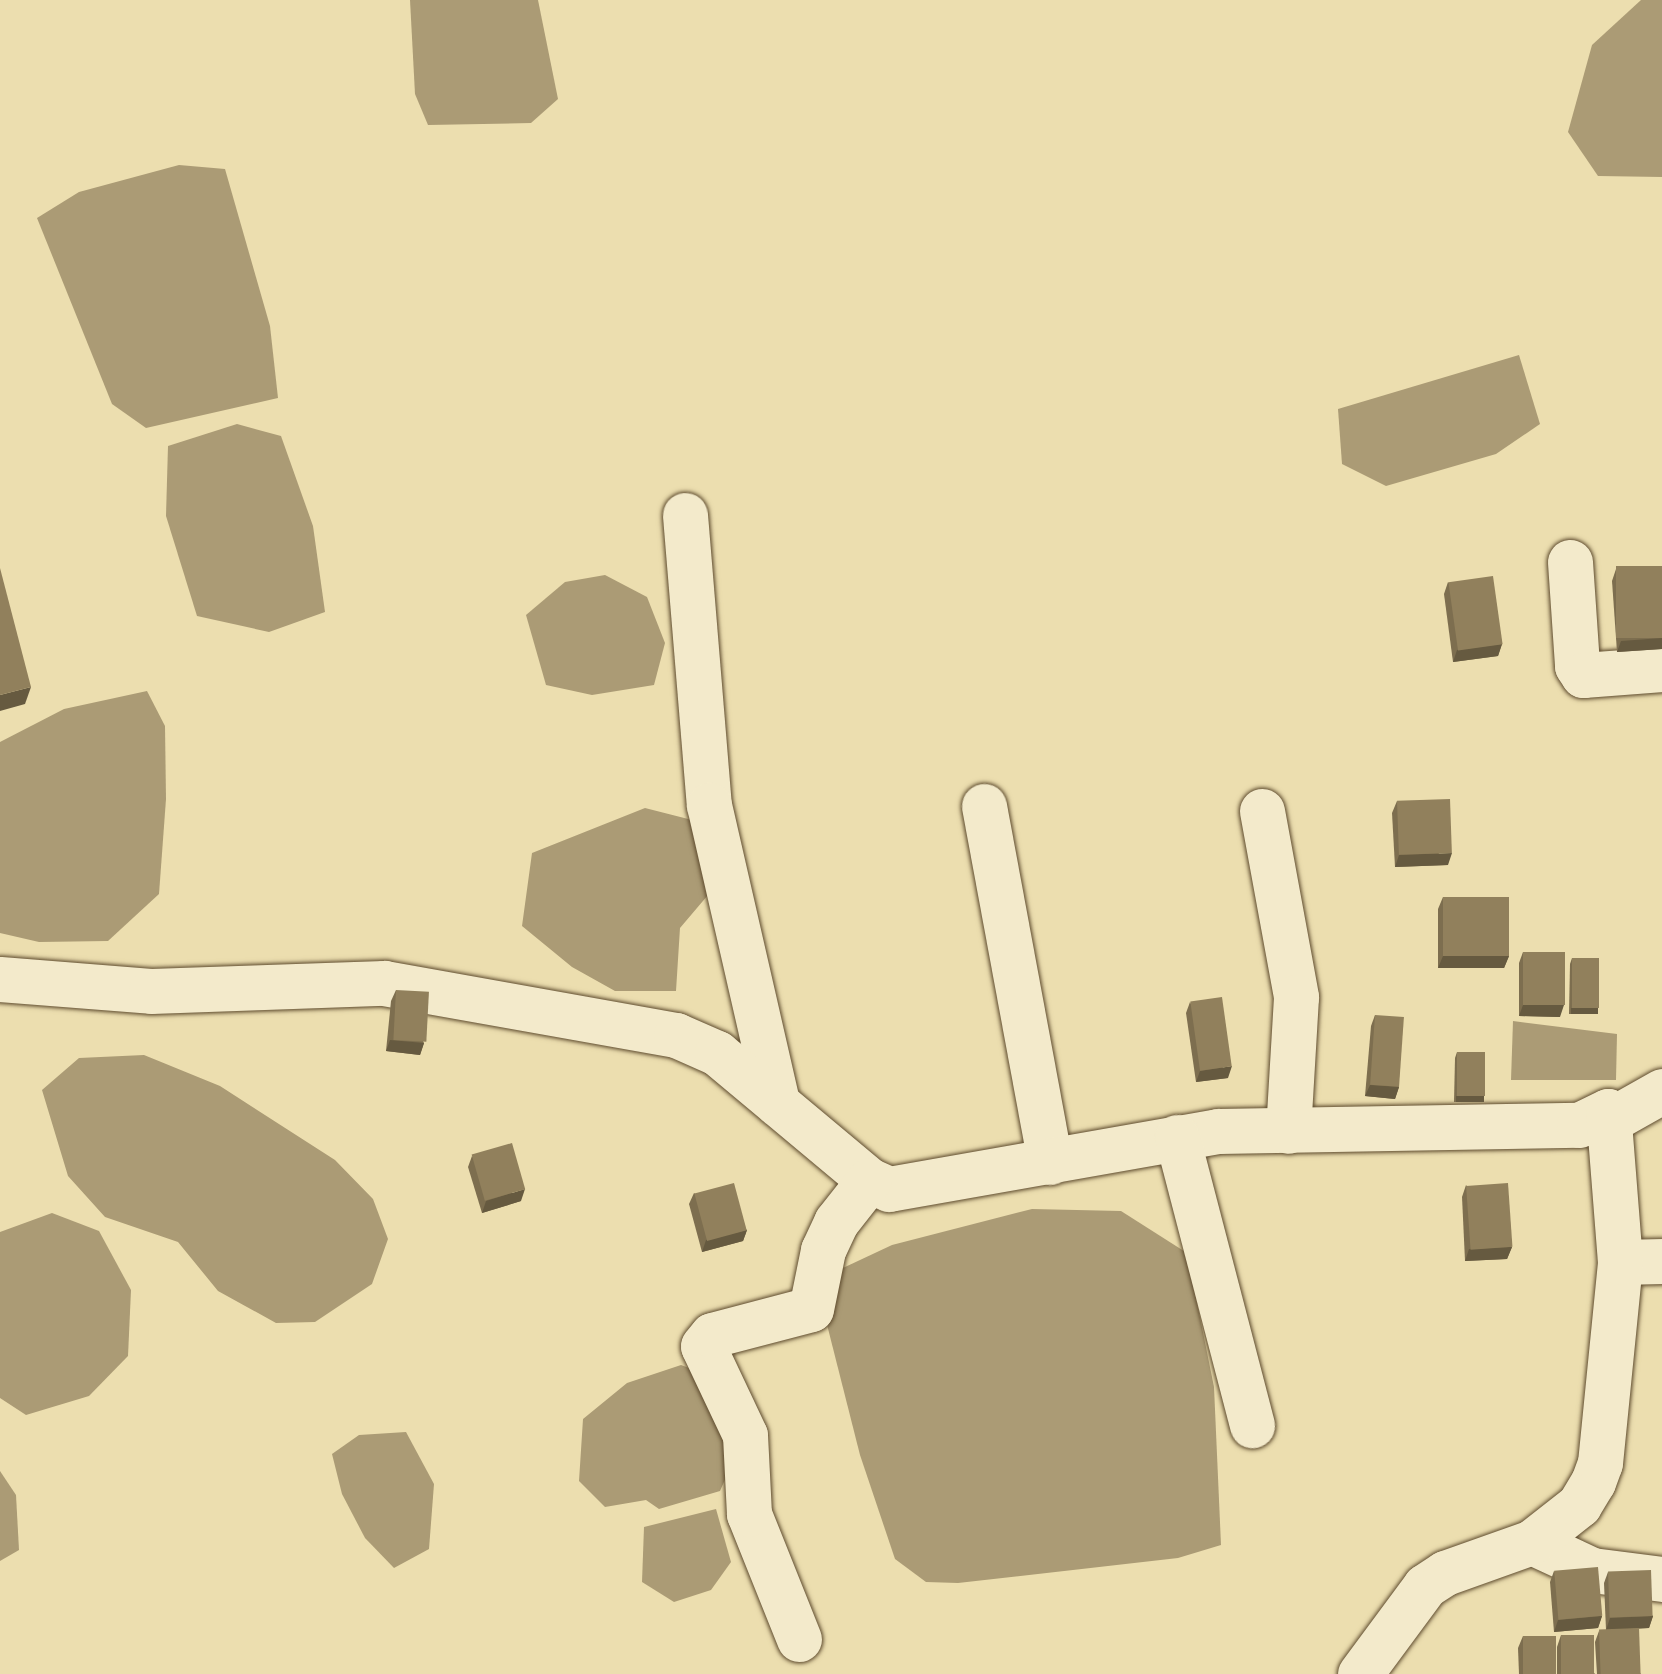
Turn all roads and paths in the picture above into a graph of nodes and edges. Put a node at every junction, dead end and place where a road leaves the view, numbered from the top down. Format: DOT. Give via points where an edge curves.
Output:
graph roads {
  1 [pos="685,515"];
  2 [pos="1570,562"];
  3 [pos="1662,669"];
  4 [pos="984,806"];
  5 [pos="1262,811"];
  6 [pos="0,979"];
  7 [pos="1662,1091"];
  8 [pos="777,1103"];
  9 [pos="1608,1111"];
  10 [pos="1288,1131"];
  11 [pos="1176,1138"];
  12 [pos="1050,1162"];
  13 [pos="869,1180"];
  14 [pos="1641,1261"];
  15 [pos="1252,1425"];
  16 [pos="1532,1542"];
  17 [pos="1662,1579"];
  18 [pos="799,1639"];
  19 [pos="1360,1674"];
  1 -- 8 [label="street" via="709,805"];
  2 -- 3 [label="street" via="1583,675"];
  4 -- 12 [label="street"];
  5 -- 10 [label="street" via="1296,997"];
  6 -- 8 [label="street" via="151,991 384,983 676,1035 717,1053"];
  7 -- 9 [label="street" via="1614,1118"];
  8 -- 13 [label="street"];
  9 -- 10 [label="street" via="1579,1125"];
  9 -- 14 [label="street"];
  10 -- 11 [label="street" via="1218,1130"];
  11 -- 12 [label="street"];
  11 -- 15 [label="street"];
  12 -- 13 [label="street" via="906,1189"];
  13 -- 18 [label="street" via="823,1250 812,1309 712,1335 703,1346 745,1434 749,1514"];
  14 -- 16 [label="street" via="1600,1463 1578,1505"];
  16 -- 17 [label="street" via="1592,1570"];
  16 -- 19 [label="street" via="1425,1586"];
}
